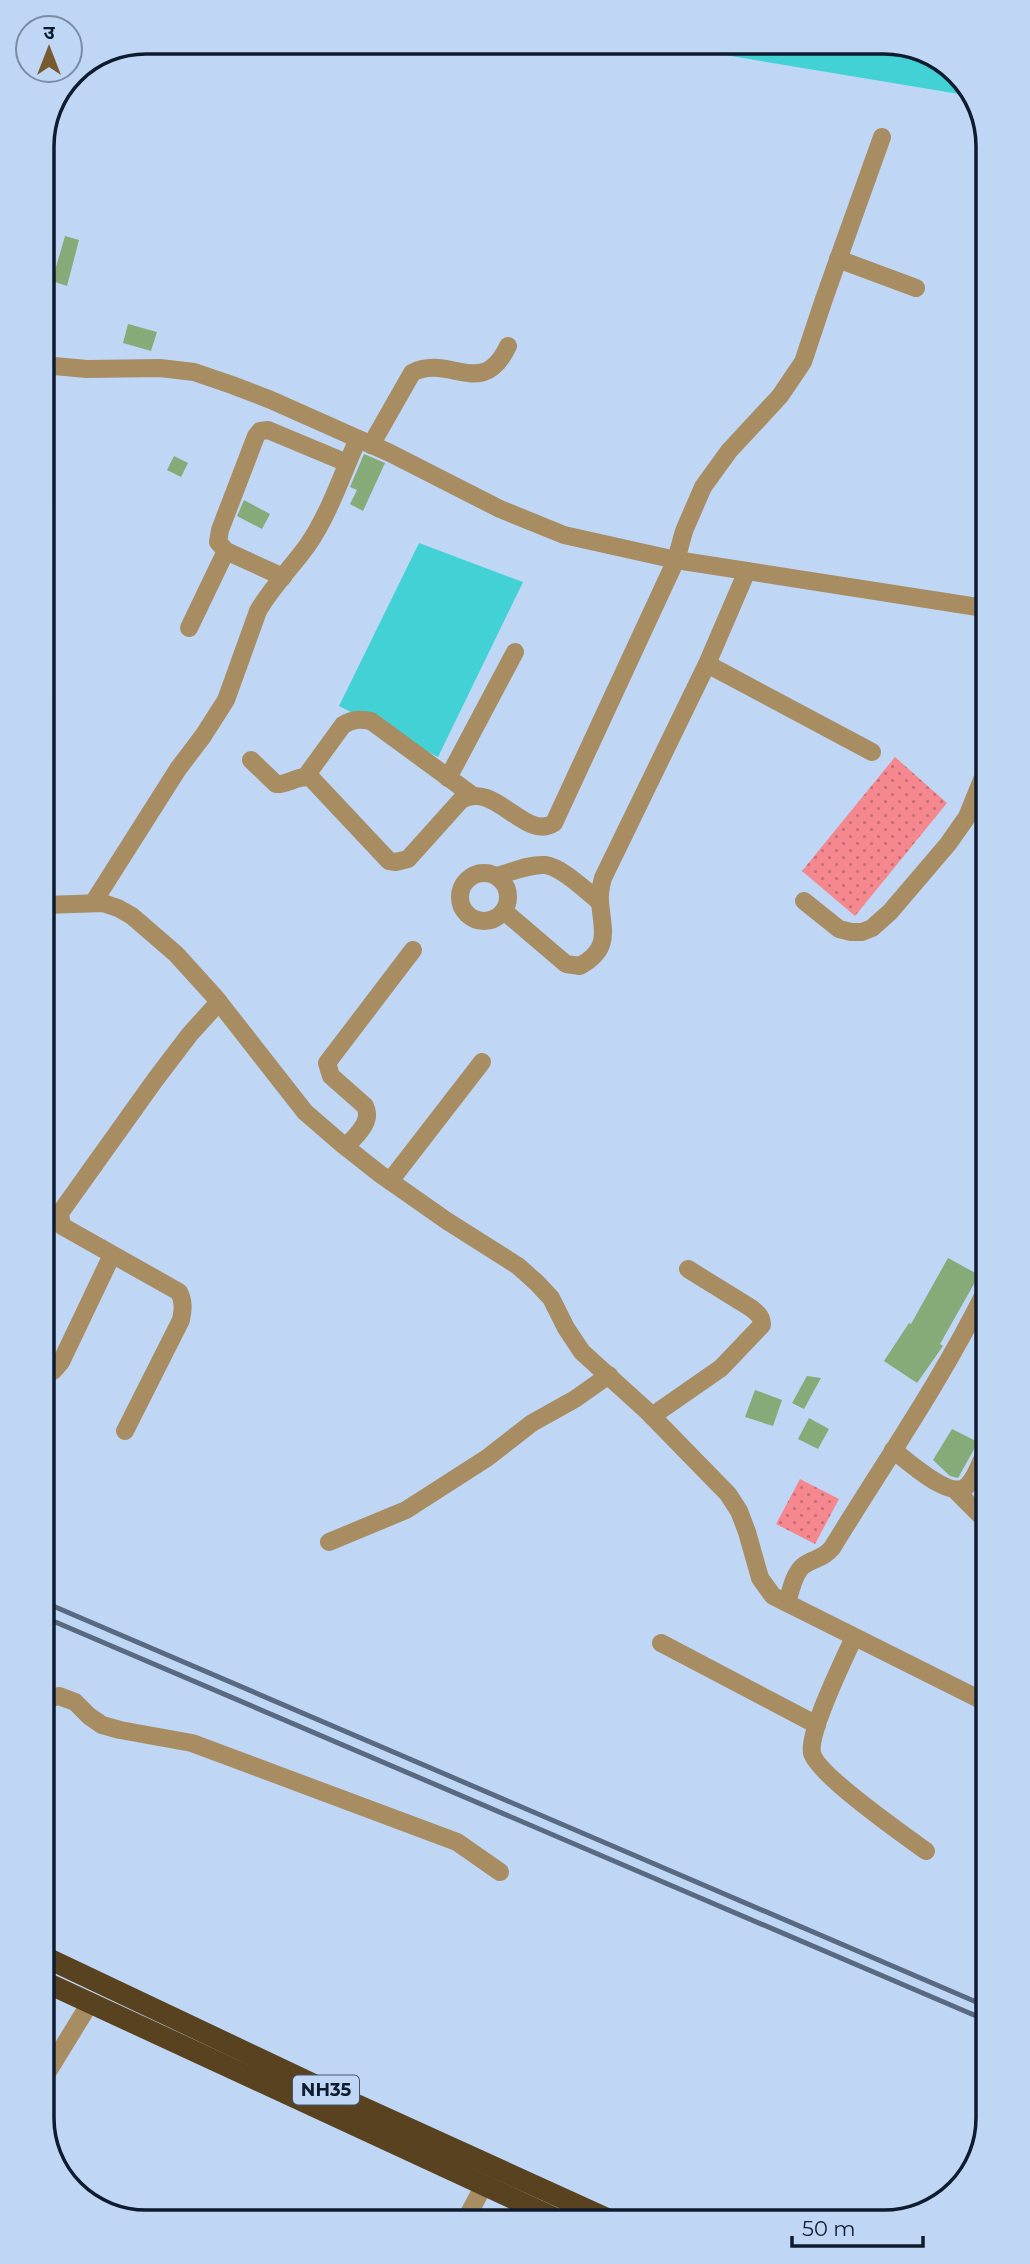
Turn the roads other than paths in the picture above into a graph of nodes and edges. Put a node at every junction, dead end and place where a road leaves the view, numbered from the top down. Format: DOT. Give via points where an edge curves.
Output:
graph roads {
  1 [pos="882,137"];
  2 [pos="838,259"];
  3 [pos="916,288"];
  4 [pos="508,346"];
  5 [pos="54,366"];
  6 [pos="365,442"];
  7 [pos="347,463"];
  8 [pos="226,551"];
  9 [pos="676,560"];
  10 [pos="747,571"];
  11 [pos="283,577"];
  12 [pos="976,607"];
  13 [pos="189,628"];
  14 [pos="515,652"];
  15 [pos="707,664"];
  16 [pos="872,752"];
  17 [pos="251,760"];
  18 [pos="306,776"];
  19 [pos="448,778"];
  20 [pos="472,795"];
  21 [pos="976,795"];
  22 [pos="497,876"];
  23 [pos="804,901"];
  24 [pos="600,902"];
  25 [pos="93,903"];
  26 [pos="54,905"];
  27 [pos="504,911"];
  28 [pos="414,950"];
  29 [pos="219,1002"];
  30 [pos="482,1062"];
  31 [pos="346,1147"];
  32 [pos="390,1181"];
  33 [pos="112,1255"];
  34 [pos="688,1269"];
  35 [pos="976,1311"];
  36 [pos="54,1370"];
  37 [pos="609,1375"];
  38 [pos="652,1416"];
  39 [pos="125,1431"];
  40 [pos="892,1450"];
  41 [pos="976,1471"];
  42 [pos="956,1491"];
  43 [pos="976,1511"];
  44 [pos="329,1542"];
  45 [pos="787,1603"];
  46 [pos="854,1637"];
  47 [pos="661,1643"];
  48 [pos="54,1697"];
  49 [pos="976,1698"];
  50 [pos="817,1725"];
  51 [pos="926,1851"];
  52 [pos="500,1871"];
  53 [pos="54,1961"];
  54 [pos="54,1986"];
  55 [pos="90,2003"];
  56 [pos="54,2062"];
  57 [pos="484,2185"];
  58 [pos="471,2210"];
  59 [pos="538,2210"];
  60 [pos="588,2210"];
  1 -- 2 [label="street"];
  2 -- 3 [label="street"];
  2 -- 9 [label="street" via="803,362 780,396 708,478"];
  4 -- 6 [label="street" via="495,367 485,372 427,368 412,373"];
  5 -- 6 [label="street" via="194,372"];
  6 -- 7 [label="street"];
  6 -- 9 [label="street" via="543,527"];
  7 -- 8 [label="street" via="268,430 260,431 218,537"];
  7 -- 11 [label="street" via="308,545"];
  8 -- 11 [label="street"];
  8 -- 13 [label="street"];
  9 -- 10 [label="street"];
  9 -- 20 [label="street" via="554,823 537,827 483,796"];
  10 -- 12 [label="street"];
  10 -- 15 [label="street"];
  11 -- 25 [label="street" via="258,611 226,700"];
  14 -- 19 [label="street"];
  15 -- 16 [label="street"];
  15 -- 24 [label="street" via="603,878"];
  17 -- 18 [label="street" via="276,784"];
  18 -- 19 [label="street" via="343,725 361,719 371,721"];
  18 -- 20 [label="street" via="315,780 389,861 396,862 408,859 461,800"];
  19 -- 20 [label="street"];
  21 -- 23 [label="street" via="948,844 873,928 862,932 839,929"];
  22 -- 24 [label="street" via="548,865"];
  22 -- 27 [label="street" via="509,895"];
  22 -- 27 [label="street" via="472,875 461,887 460,903 476,920 491,920"];
  24 -- 27 [label="street" via="602,941 580,965 566,964"];
  25 -- 26 [label="street"];
  25 -- 29 [label="street" via="132,916 176,954"];
  28 -- 31 [label="street" via="327,1063 331,1076 368,1111 368,1119"];
  29 -- 31 [label="street" via="305,1112"];
  29 -- 33 [label="street" via="155,1080 60,1213 62,1226"];
  30 -- 32 [label="street"];
  31 -- 32 [label="street"];
  32 -- 37 [label="street" via="527,1275 551,1298 582,1352"];
  33 -- 36 [label="street"];
  33 -- 39 [label="street" via="179,1292 183,1300 181,1320"];
  34 -- 38 [label="street" via="759,1314 762,1325 721,1368"];
  35 -- 40 [label="street"];
  37 -- 38 [label="street"];
  37 -- 44 [label="street" via="406,1510"];
  38 -- 45 [label="street" via="728,1494 739,1511 760,1578 773,1596"];
  40 -- 42 [label="street"];
  40 -- 45 [label="street" via="827,1555 799,1571"];
  41 -- 42 [label="street" via="970,1484"];
  42 -- 43 [label="street"];
  45 -- 46 [label="street"];
  46 -- 49 [label="street"];
  46 -- 50 [label="street"];
  47 -- 50 [label="street"];
  48 -- 52 [label="street" via="75,1702 102,1725 192,1743 457,1842"];
  50 -- 51 [label="street" via="811,1751 814,1759"];
  53 -- 60 [label="highway, NH35"];
  54 -- 55 [label="highway, NH35"];
  55 -- 56 [label="street"];
  55 -- 57 [label="highway, NH35"];
  57 -- 58 [label="street"];
  57 -- 59 [label="highway, NH35"];
}
